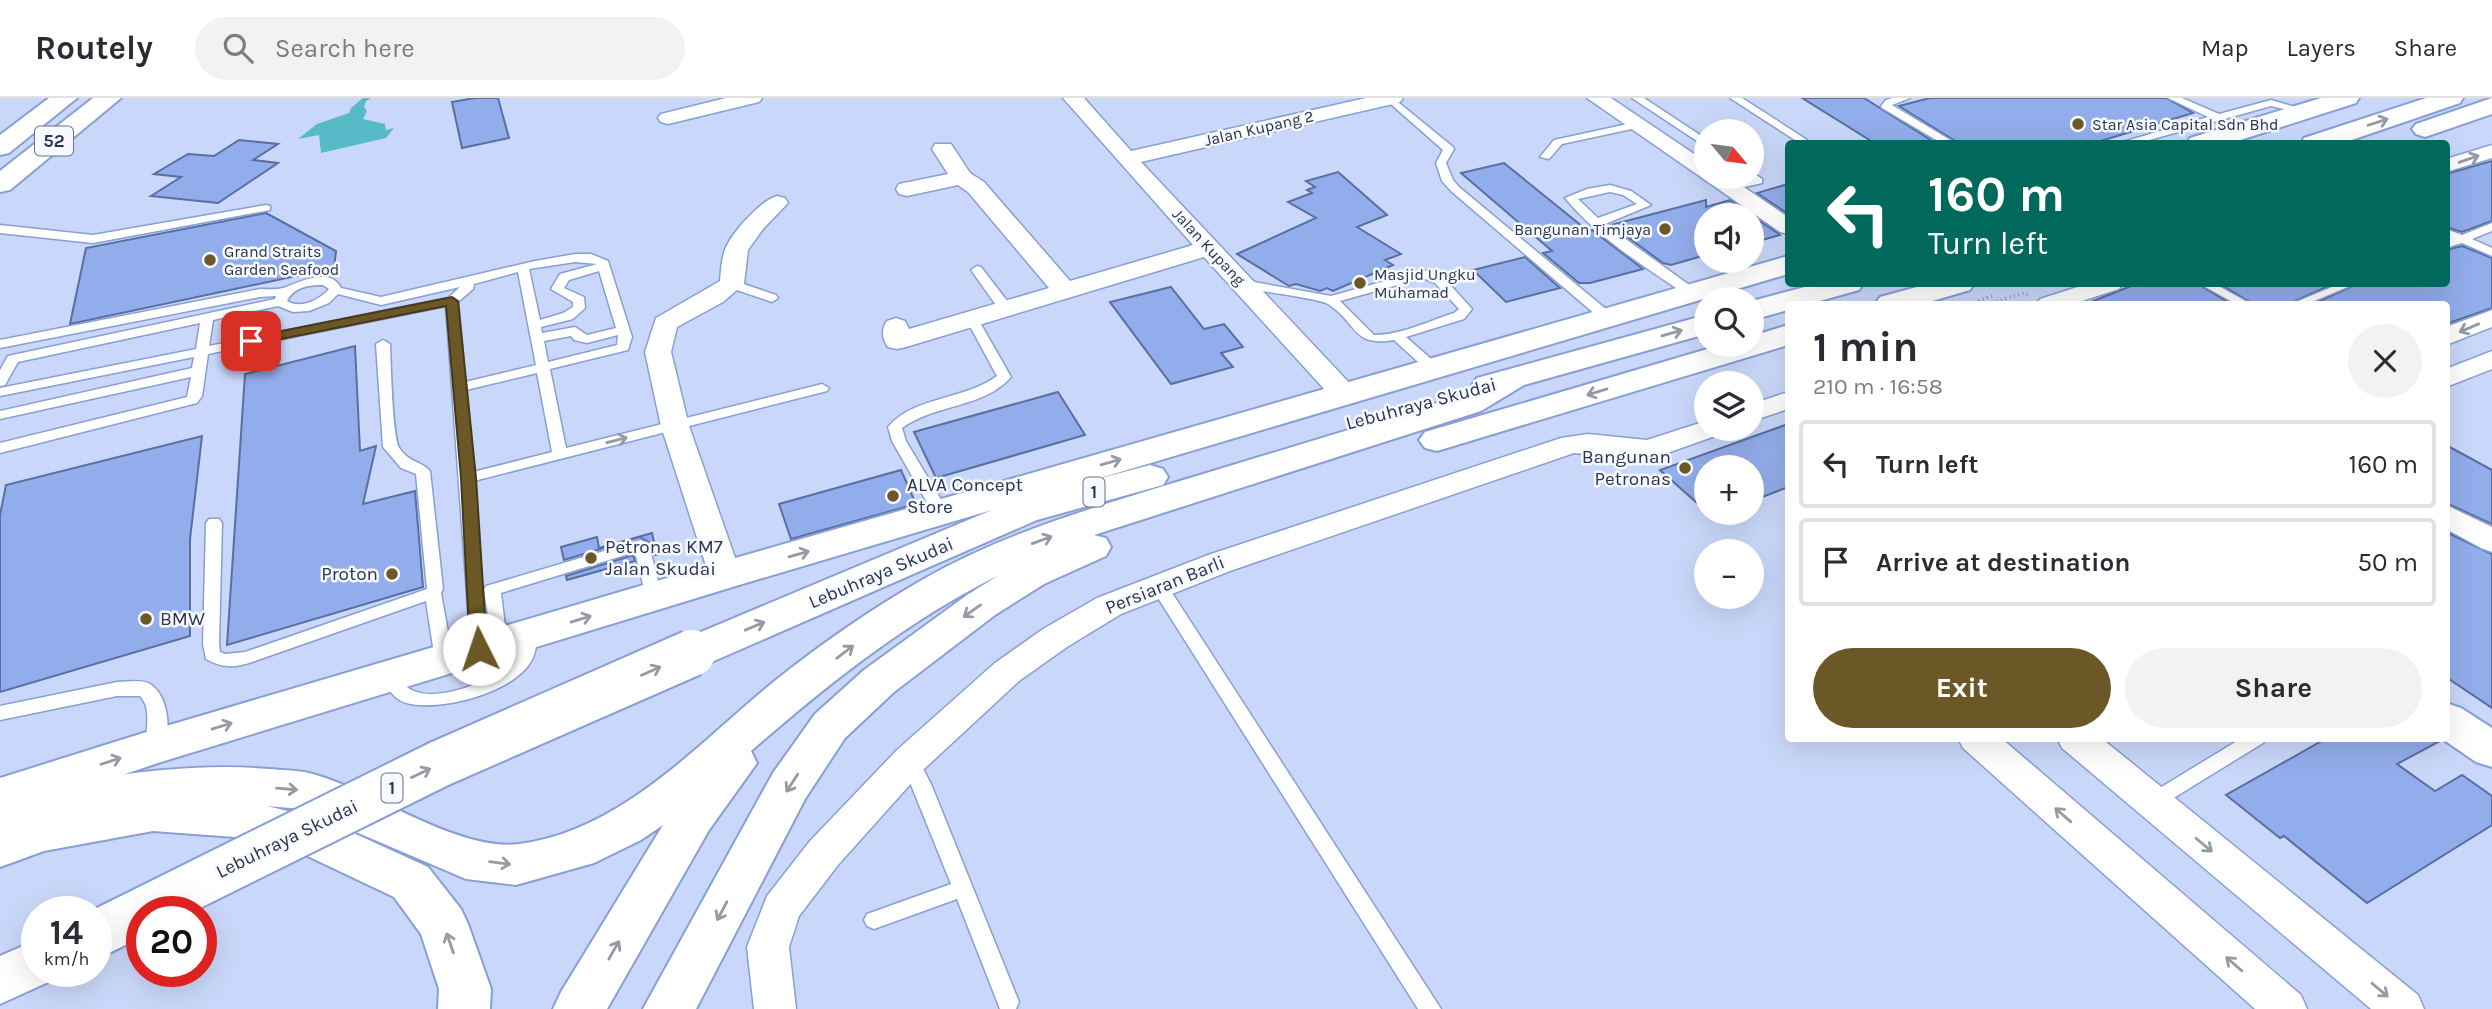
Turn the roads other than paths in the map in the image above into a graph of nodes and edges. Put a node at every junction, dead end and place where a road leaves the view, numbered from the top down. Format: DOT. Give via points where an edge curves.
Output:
graph roads {
  1 [pos="57,98"];
  2 [pos="65,98"];
  3 [pos="109,98"];
  4 [pos="752,98"];
  5 [pos="1073,98"];
  6 [pos="1390,98"];
  7 [pos="1597,98"];
  8 [pos="1637,98"];
  9 [pos="1735,98"];
  10 [pos="1905,98"];
  11 [pos="2173,98"];
  12 [pos="2347,98"];
  13 [pos="2451,98"];
  14 [pos="1362,101"];
  15 [pos="2492,106"];
  16 [pos="668,108"];
  17 [pos="2304,111"];
  18 [pos="2215,116"];
  19 [pos="32,122"];
  20 [pos="1637,125"];
  21 [pos="2245,129"];
  22 [pos="1694,136"];
  23 [pos="1802,140"];
  24 [pos="1945,140"];
  25 [pos="2134,140"];
  26 [pos="2211,140"];
  27 [pos="2326,140"];
  28 [pos="2394,140"];
  29 [pos="0,147"];
  30 [pos="943,149"];
  31 [pos="2492,151"];
  32 [pos="1545,157"];
  33 [pos="1126,159"];
  34 [pos="1694,164"];
  35 [pos="2450,165"];
  36 [pos="962,178"];
  37 [pos="0,184"];
  38 [pos="907,189"];
  39 [pos="1732,189"];
  40 [pos="777,203"];
  41 [pos="266,208"];
  42 [pos="1597,223"];
  43 [pos="1785,225"];
  44 [pos="2492,227"];
  45 [pos="0,229"];
  46 [pos="2450,235"];
  47 [pos="2461,239"];
  48 [pos="2450,243"];
  49 [pos="1209,247"];
  50 [pos="2492,253"];
  51 [pos="1785,265"];
  52 [pos="604,266"];
  53 [pos="523,268"];
  54 [pos="976,270"];
  55 [pos="463,283"];
  56 [pos="732,284"];
  57 [pos="1243,284"];
  58 [pos="1741,287"];
  59 [pos="1837,287"];
  60 [pos="1952,287"];
  61 [pos="2101,287"];
  62 [pos="2212,287"];
  63 [pos="2341,287"];
  64 [pos="335,290"];
  65 [pos="1065,291"];
  66 [pos="283,297"];
  67 [pos="772,298"];
  68 [pos="1922,299"];
  69 [pos="1331,300"];
  70 [pos="452,301"];
  71 [pos="1788,301"];
  72 [pos="2058,301"];
  73 [pos="2239,301"];
  74 [pos="2305,301"];
  75 [pos="1785,302"];
  76 [pos="1694,304"];
  77 [pos="1764,308"];
  78 [pos="1006,309"];
  79 [pos="1694,309"];
  80 [pos="1694,310"];
  81 [pos="207,317"];
  82 [pos="1608,318"];
  83 [pos="2492,318"];
  84 [pos="972,319"];
  85 [pos="896,326"];
  86 [pos="623,330"];
  87 [pos="536,331"];
  88 [pos="2450,335"];
  89 [pos="1397,336"];
  90 [pos="1785,336"];
  91 [pos="21,340"];
  92 [pos="0,344"];
  93 [pos="383,344"];
  94 [pos="201,351"];
  95 [pos="13,359"];
  96 [pos="2492,359"];
  97 [pos="543,368"];
  98 [pos="1434,369"];
  99 [pos="199,371"];
  100 [pos="2450,377"];
  101 [pos="1512,379"];
  102 [pos="0,382"];
  103 [pos="459,388"];
  104 [pos="822,388"];
  105 [pos="0,392"];
  106 [pos="1345,395"];
  107 [pos="1785,401"];
  108 [pos="1764,409"];
  109 [pos="0,415"];
  110 [pos="675,426"];
  111 [pos="1694,434"];
  112 [pos="0,448"];
  113 [pos="560,454"];
  114 [pos="468,478"];
  115 [pos="941,513"];
  116 [pos="2450,517"];
  117 [pos="214,523"];
  118 [pos="2492,541"];
  119 [pos="725,575"];
  120 [pos="1160,586"];
  121 [pos="433,593"];
  122 [pos="484,596"];
  123 [pos="654,597"];
  124 [pos="501,643"];
  125 [pos="444,660"];
  126 [pos="389,676"];
  127 [pos="790,692"];
  128 [pos="0,713"];
  129 [pos="2450,723"];
  130 [pos="1981,742"];
  131 [pos="2080,742"];
  132 [pos="2250,742"];
  133 [pos="156,746"];
  134 [pos="2492,750"];
  135 [pos="910,760"];
  136 [pos="0,797"];
  137 [pos="2152,802"];
  138 [pos="0,812"];
  139 [pos="0,847"];
  140 [pos="963,888"];
  141 [pos="874,920"];
  142 [pos="112,926"];
  143 [pos="21,971"];
  144 [pos="0,981"];
  145 [pos="1007,1002"];
  146 [pos="464,1009"];
  147 [pos="579,1009"];
  148 [pos="668,1009"];
  149 [pos="775,1009"];
  150 [pos="1430,1009"];
  151 [pos="2286,1009"];
  152 [pos="2403,1009"];
  1 -- 19 [label="main road"];
  2 -- 19 [label="main road, 52"];
  3 -- 37 [label="main road, 52"];
  4 -- 16 [label="street"];
  5 -- 33 [label="street, Jalan Kupang"];
  6 -- 14 [label="street, Jalan Kupang 2"];
  6 -- 82 [label="lane" via="1449,149 1441,163 1455,189"];
  7 -- 20 [label="street"];
  8 -- 22 [label="lane"];
  9 -- 23 [label="lane"];
  10 -- 24 [label="lane" via="1886,106"];
  11 -- 18 [label="lane"];
  12 -- 17 [label="main road"];
  27 -- 13 [label="main road, one-way"];
  14 -- 33 [label="street, Jalan Kupang 2"];
  15 -- 28 [label="main road"];
  17 -- 18 [label="lane" via="2271,103"];
  17 -- 21 [label="main road"];
  18 -- 21 [label="lane"];
  18 -- 25 [label="lane"];
  19 -- 29 [label="main road, 52"];
  20 -- 32 [label="lane" via="1558,142"];
  20 -- 34 [label="street"];
  21 -- 26 [label="main road"];
  30 -- 36 [label="street"];
  35 -- 31 [label="street, one-way"];
  33 -- 49 [label="street, Jalan Kupang"];
  36 -- 38 [label="street"];
  36 -- 65 [label="street" via="976,187"];
  39 -- 43 [label="street"];
  40 -- 56 [label="street" via="736,250"];
  41 -- 45 [label="lane" via="93,239"];
  42 -- 42 [label="lane" via="1571,198 1619,188 1645,205"];
  42 -- 76 [label="lane"];
  44 -- 47 [label="lane"];
  46 -- 47 [label="lane"];
  47 -- 48 [label="lane"];
  47 -- 50 [label="lane"];
  49 -- 57 [label="street, Jalan Kupang"];
  49 -- 65 [label="street"];
  51 -- 58 [label="main road"];
  52 -- 53 [label="lane" via="593,256"];
  52 -- 86 [label="lane"];
  52 -- 87 [label="lane" via="564,277 557,289 580,300 579,308"];
  53 -- 55 [label="lane"];
  53 -- 87 [label="lane"];
  54 -- 78 [label="lane"];
  55 -- 64 [label="lane" via="381,301"];
  55 -- 70 [label="lane" via="470,286"];
  56 -- 67 [label="lane"];
  56 -- 110 [label="street" via="665,323 659,352"];
  57 -- 69 [label="lane"];
  57 -- 106 [label="street, Jalan Kupang"];
  59 -- 71 [label="main road"];
  60 -- 68 [label="main road"];
  61 -- 72 [label="street"];
  62 -- 73 [label="lane"];
  63 -- 74 [label="lane"];
  64 -- 66 [label="lane" via="332,283 319,281 301,284"];
  64 -- 66 [label="lane" via="328,299 312,305 288,307"];
  65 -- 78 [label="street"];
  66 -- 81 [label="lane"];
  66 -- 91 [label="lane" via="260,293"];
  69 -- 89 [label="lane" via="1370,338"];
  69 -- 89 [label="lane" via="1424,274 1439,280 1466,309 1459,316"];
  70 -- 94 [label="lane"];
  70 -- 103 [label="lane"];
  75 -- 77 [label="main road"];
  78 -- 84 [label="street"];
  79 -- 82 [label="main road"];
  101 -- 80 [label="main road, Lebuhraya Skudai / 1, one-way"];
  81 -- 94 [label="lane"];
  81 -- 95 [label="lane"];
  82 -- 98 [label="main road"];
  83 -- 88 [label="street, one-way"];
  84 -- 85 [label="street" via="897,341"];
  84 -- 115 [label="lane" via="1004,377 993,387 908,415 895,427"];
  86 -- 87 [label="lane" via="587,339 575,331"];
  86 -- 97 [label="lane" via="624,342 617,351"];
  87 -- 97 [label="lane"];
  89 -- 98 [label="lane"];
  90 -- 148 [label="main road, Lebuhraya Skudai, one-way" via="1115,536 1030,574 878,681 830,726 789,786"];
  91 -- 92 [label="lane"];
  91 -- 95 [label="lane"];
  93 -- 121 [label="lane" via="390,447 406,465 423,471"];
  94 -- 99 [label="lane"];
  94 -- 105 [label="lane"];
  95 -- 102 [label="lane"];
  96 -- 100 [label="street"];
  97 -- 103 [label="lane"];
  97 -- 113 [label="lane"];
  98 -- 106 [label="main road"];
  99 -- 109 [label="lane"];
  99 -- 112 [label="lane" via="195,396 186,402"];
  127 -- 101 [label="main road, one-way" via="938,589 1024,546 1469,404"];
  142 -- 101 [label="main road, Lebuhraya Skudai / 1, one-way, bridge" via="439,764 1024,511"];
  103 -- 114 [label="lane"];
  104 -- 110 [label="lane"];
  115 -- 106 [label="main road, one-way"];
  107 -- 108 [label="street"];
  113 -- 110 [label="lane, one-way"];
  110 -- 119 [label="street"];
  111 -- 120 [label="street, Persiaran Barli" via="1640,450 1588,442 1570,444"];
  113 -- 114 [label="lane"];
  114 -- 122 [label="lane"];
  119 -- 115 [label="main road, one-way"];
  116 -- 118 [label="street"];
  117 -- 121 [label="lane" via="211,644 212,655 223,662"];
  119 -- 123 [label="main road"];
  120 -- 135 [label="street, Persiaran Barli" via="1109,606 1006,672"];
  120 -- 150 [label="lane"];
  121 -- 125 [label="lane"];
  122 -- 123 [label="lane" via="642,545"];
  122 -- 124 [label="lane"];
  124 -- 123 [label="main road, one-way"];
  124 -- 125 [label="main road"];
  124 -- 126 [label="lane" via="523,657 511,672 453,698 416,700 403,695"];
  125 -- 126 [label="main road"];
  133 -- 126 [label="main road, one-way"];
  138 -- 127 [label="main road, one-way" via="123,793 230,784 307,791 466,859 516,865 577,849 625,826 681,787"];
  147 -- 127 [label="main road, one-way" via="693,817"];
  128 -- 133 [label="lane" via="117,689 144,689 155,699 159,712"];
  129 -- 134 [label="main road"];
  151 -- 130 [label="street, one-way"];
  131 -- 137 [label="street"];
  132 -- 137 [label="lane"];
  136 -- 133 [label="main road, one-way"];
  135 -- 140 [label="lane"];
  135 -- 149 [label="street, Persiaran Barli" via="824,853 781,908 768,947"];
  137 -- 152 [label="street, one-way"];
  146 -- 139 [label="main road, one-way" via="465,989 443,924 411,882 308,834 234,818 153,812 42,832"];
  140 -- 141 [label="lane"];
  140 -- 145 [label="lane"];
  143 -- 144 [label="main road"];
}
